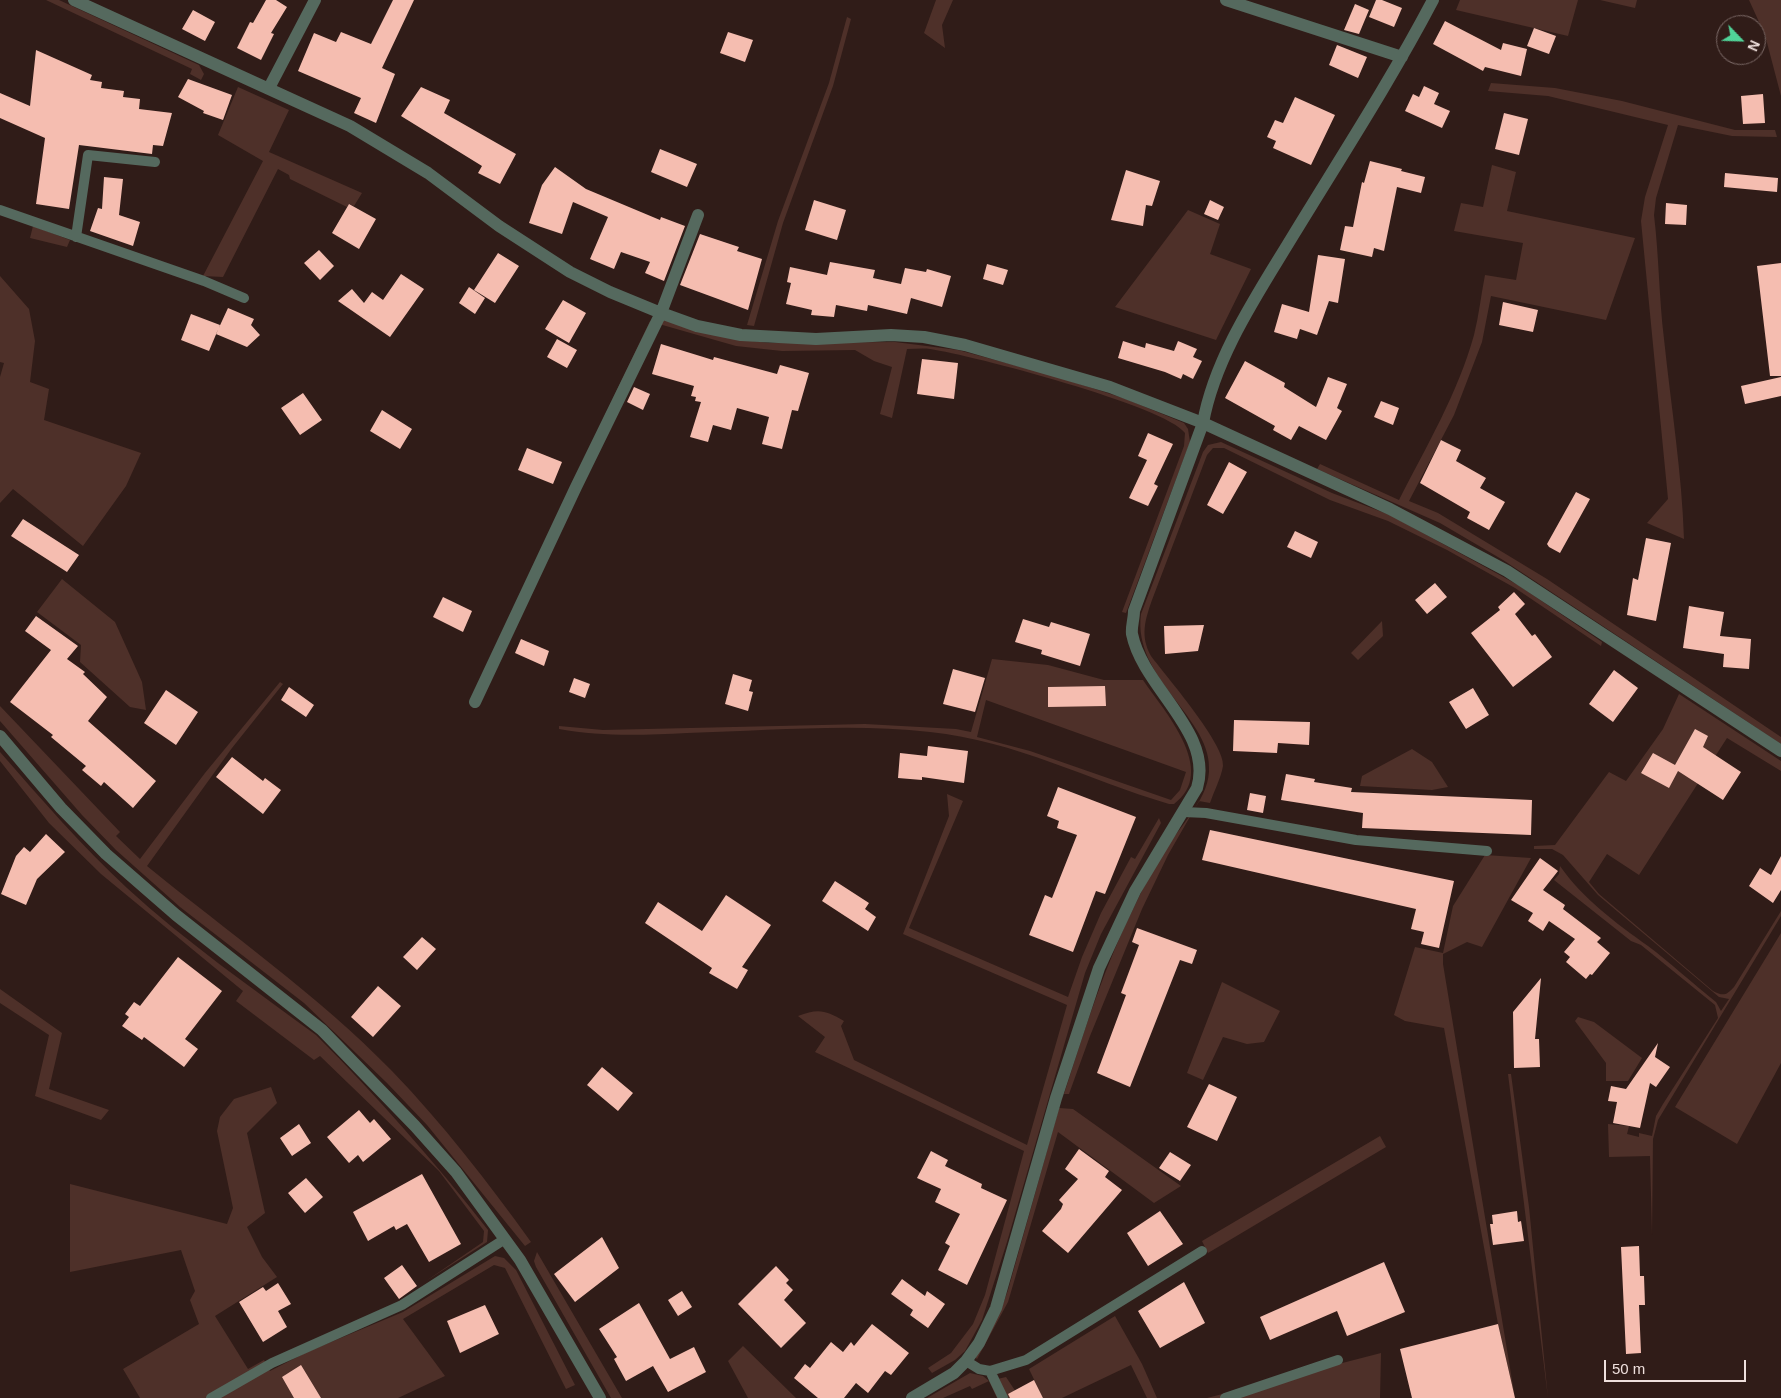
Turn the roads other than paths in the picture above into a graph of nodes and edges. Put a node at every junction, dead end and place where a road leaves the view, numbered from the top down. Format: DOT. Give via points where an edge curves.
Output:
graph roads {
  1 [pos="74,0"];
  2 [pos="314,0"];
  3 [pos="1226,0"];
  4 [pos="1433,0"];
  5 [pos="1402,57"];
  6 [pos="269,88"];
  7 [pos="155,162"];
  8 [pos="0,210"];
  9 [pos="698,215"];
  10 [pos="76,237"];
  11 [pos="244,298"];
  12 [pos="661,313"];
  13 [pos="1203,424"];
  14 [pos="475,702"];
  15 [pos="0,736"];
  16 [pos="1781,751"];
  17 [pos="1184,812"];
  18 [pos="1487,851"];
  19 [pos="505,1239"];
  20 [pos="1202,1251"];
  21 [pos="1338,1360"];
  22 [pos="966,1361"];
  23 [pos="990,1371"];
  24 [pos="211,1398"];
  25 [pos="600,1398"];
  26 [pos="912,1398"];
  27 [pos="1003,1398"];
  28 [pos="1225,1398"];
  1 -- 6 [label="street"];
  2 -- 6 [label="street"];
  3 -- 5 [label="street"];
  4 -- 5 [label="street"];
  5 -- 13 [label="street" via="1248,308 1208,396"];
  6 -- 12 [label="street" via="350,126 420,168 499,226 570,272"];
  7 -- 10 [label="lane" via="88,155"];
  8 -- 10 [label="lane"];
  9 -- 12 [label="street"];
  10 -- 11 [label="lane" via="204,280"];
  12 -- 13 [label="street" via="697,326 741,335 816,339 891,335 965,345 1110,387"];
  12 -- 14 [label="street"];
  13 -- 16 [label="street" via="1390,509 1507,571"];
  13 -- 17 [label="street" via="1134,612 1132,632 1146,667 1198,752 1201,776"];
  15 -- 19 [label="street" via="61,808 106,854 176,915 322,1030 456,1172"];
  17 -- 18 [label="lane" via="1206,813 1356,840"];
  17 -- 22 [label="street" via="1134,891 1099,968 1056,1098 996,1308"];
  19 -- 24 [label="lane" via="402,1305 272,1363"];
  19 -- 25 [label="street"];
  20 -- 23 [label="lane" via="1026,1360"];
  21 -- 28 [label="lane"];
  22 -- 23 [label="lane"];
  22 -- 26 [label="street" via="954,1374"];
  23 -- 27 [label="lane"];
}
